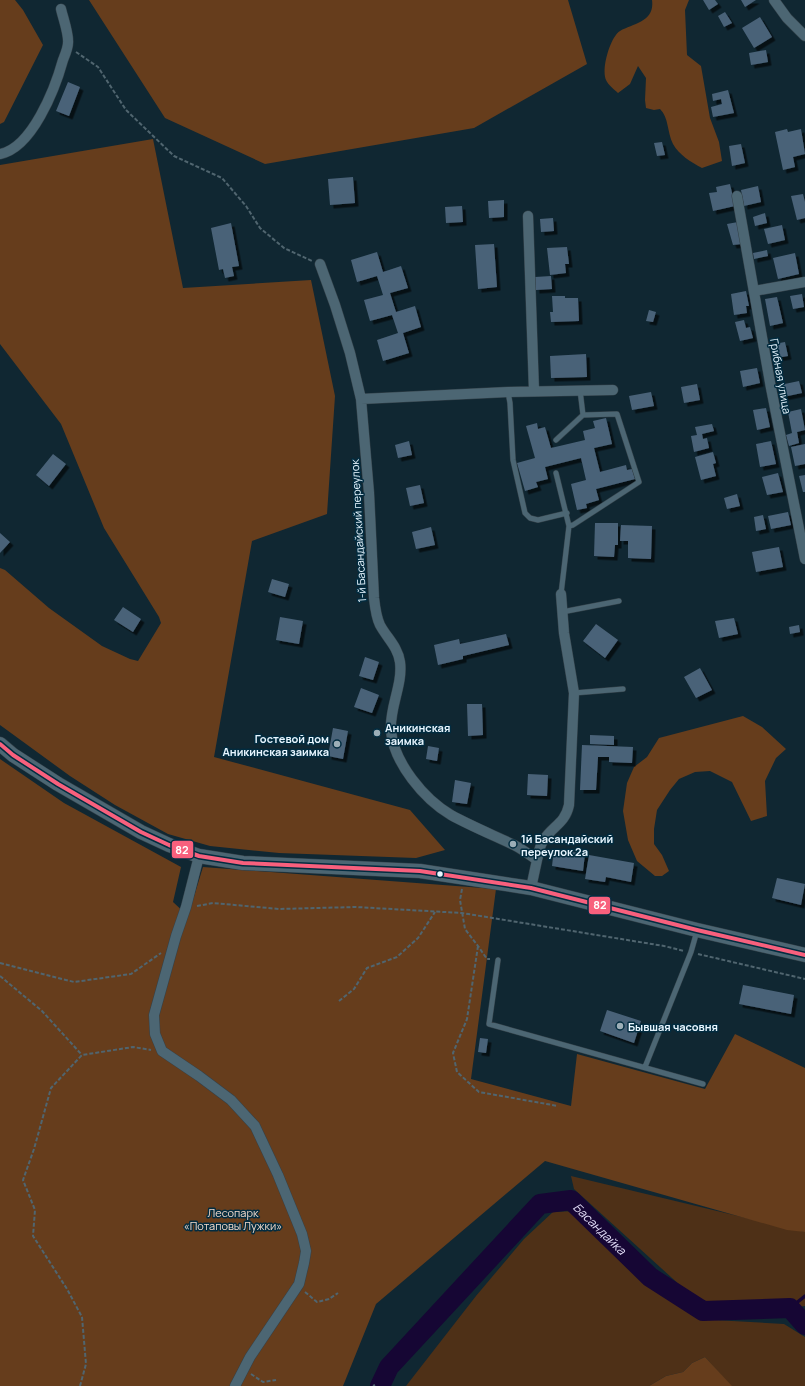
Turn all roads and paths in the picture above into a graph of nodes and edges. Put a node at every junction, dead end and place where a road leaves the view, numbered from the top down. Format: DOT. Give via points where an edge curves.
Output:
graph roads {
  1 [pos="774,0"];
  2 [pos="61,9"];
  3 [pos="805,36"];
  4 [pos="68,42"];
  5 [pos="0,154"];
  6 [pos="737,196"];
  7 [pos="528,216"];
  8 [pos="320,264"];
  9 [pos="805,282"];
  10 [pos="754,291"];
  11 [pos="580,390"];
  12 [pos="613,390"];
  13 [pos="534,391"];
  14 [pos="508,392"];
  15 [pos="361,399"];
  16 [pos="583,415"];
  17 [pos="556,440"];
  18 [pos="556,472"];
  19 [pos="805,503"];
  20 [pos="794,505"];
  21 [pos="567,513"];
  22 [pos="569,526"];
  23 [pos="805,559"];
  24 [pos="561,594"];
  25 [pos="619,601"];
  26 [pos="562,612"];
  27 [pos="623,689"];
  28 [pos="574,693"];
  29 [pos="0,744"];
  30 [pos="199,856"];
  31 [pos="537,860"];
  32 [pos="465,878"];
  33 [pos="531,888"];
  34 [pos="186,907"];
  35 [pos="435,912"];
  36 [pos="462,913"];
  37 [pos="697,930"];
  38 [pos="174,944"];
  39 [pos="478,946"];
  40 [pos="691,952"];
  41 [pos="805,955"];
  42 [pos="498,960"];
  43 [pos="0,963"];
  44 [pos="0,976"];
  45 [pos="805,979"];
  46 [pos="339,1001"];
  47 [pos="162,1051"];
  48 [pos="82,1055"];
  49 [pos="645,1067"];
  50 [pos="703,1084"];
  51 [pos="558,1106"];
  52 [pos="298,1284"];
  53 [pos="338,1293"];
  54 [pos="244,1368"];
  55 [pos="276,1380"];
  56 [pos="80,1386"];
  57 [pos="235,1386"];
  1 -- 3 [label="street"];
  2 -- 4 [label="street"];
  4 -- 5 [label="street" via="58,79 42,114 24,140 7,153"];
  4 -- 8 [label="path" via="77,53 98,67 126,110 174,156 222,178 246,206 260,228 284,248"];
  6 -- 10 [label="street, Грибная улица"];
  7 -- 13 [label="street"];
  8 -- 15 [label="street, 1-й Басандайский переулок" via="348,346"];
  9 -- 10 [label="street"];
  10 -- 20 [label="street, Грибная улица"];
  11 -- 12 [label="street"];
  11 -- 13 [label="street"];
  11 -- 16 [label="lane"];
  13 -- 14 [label="street"];
  14 -- 15 [label="street"];
  14 -- 21 [label="lane" via="513,460 525,513 530,518 538,520"];
  15 -- 31 [label="street, 1-й Басандайский переулок" via="376,614 380,625 396,648 400,660 401,673 391,719 393,744 399,759 414,782 433,801 450,814 516,846"];
  16 -- 17 [label="lane"];
  16 -- 22 [label="lane" via="617,414 639,482"];
  18 -- 21 [label="lane"];
  19 -- 20 [label="street"];
  20 -- 23 [label="street, Грибная улица"];
  21 -- 22 [label="lane"];
  22 -- 24 [label="lane"];
  24 -- 26 [label="street"];
  25 -- 26 [label="lane"];
  26 -- 28 [label="street"];
  27 -- 28 [label="lane"];
  28 -- 31 [label="street" via="570,805 568,814 543,841"];
  29 -- 30 [label="street" via="58,784 141,832"];
  30 -- 32 [label="street" via="243,863 420,871"];
  30 -- 34 [label="street"];
  31 -- 33 [label="street"];
  32 -- 33 [label="street"];
  32 -- 36 [label="path" via="460,900"];
  33 -- 37 [label="street"];
  34 -- 35 [label="path" via="213,903 279,909 356,907"];
  34 -- 38 [label="street"];
  35 -- 36 [label="path"];
  35 -- 46 [label="path" via="418,938 397,956 367,968 354,989"];
  36 -- 39 [label="path" via="465,929"];
  36 -- 40 [label="path"];
  37 -- 40 [label="lane"];
  37 -- 41 [label="street"];
  38 -- 43 [label="path" via="132,974 74,982"];
  38 -- 47 [label="street" via="154,1015 155,1034"];
  39 -- 42 [label="path" via="487,959"];
  39 -- 51 [label="path" via="467,1019 453,1053 457,1072 479,1092"];
  40 -- 45 [label="path"];
  40 -- 49 [label="lane"];
  42 -- 49 [label="lane" via="489,1024"];
  44 -- 48 [label="path" via="42,1011"];
  47 -- 48 [label="path" via="133,1047"];
  47 -- 52 [label="street" via="231,1100 255,1126 302,1234 306,1251"];
  48 -- 56 [label="path" via="51,1088 23,1180 35,1210 33,1236 82,1317 86,1364"];
  49 -- 50 [label="lane"];
  52 -- 53 [label="path" via="317,1302"];
  52 -- 54 [label="street"];
  54 -- 55 [label="path" via="263,1382"];
  54 -- 57 [label="street"];
}
